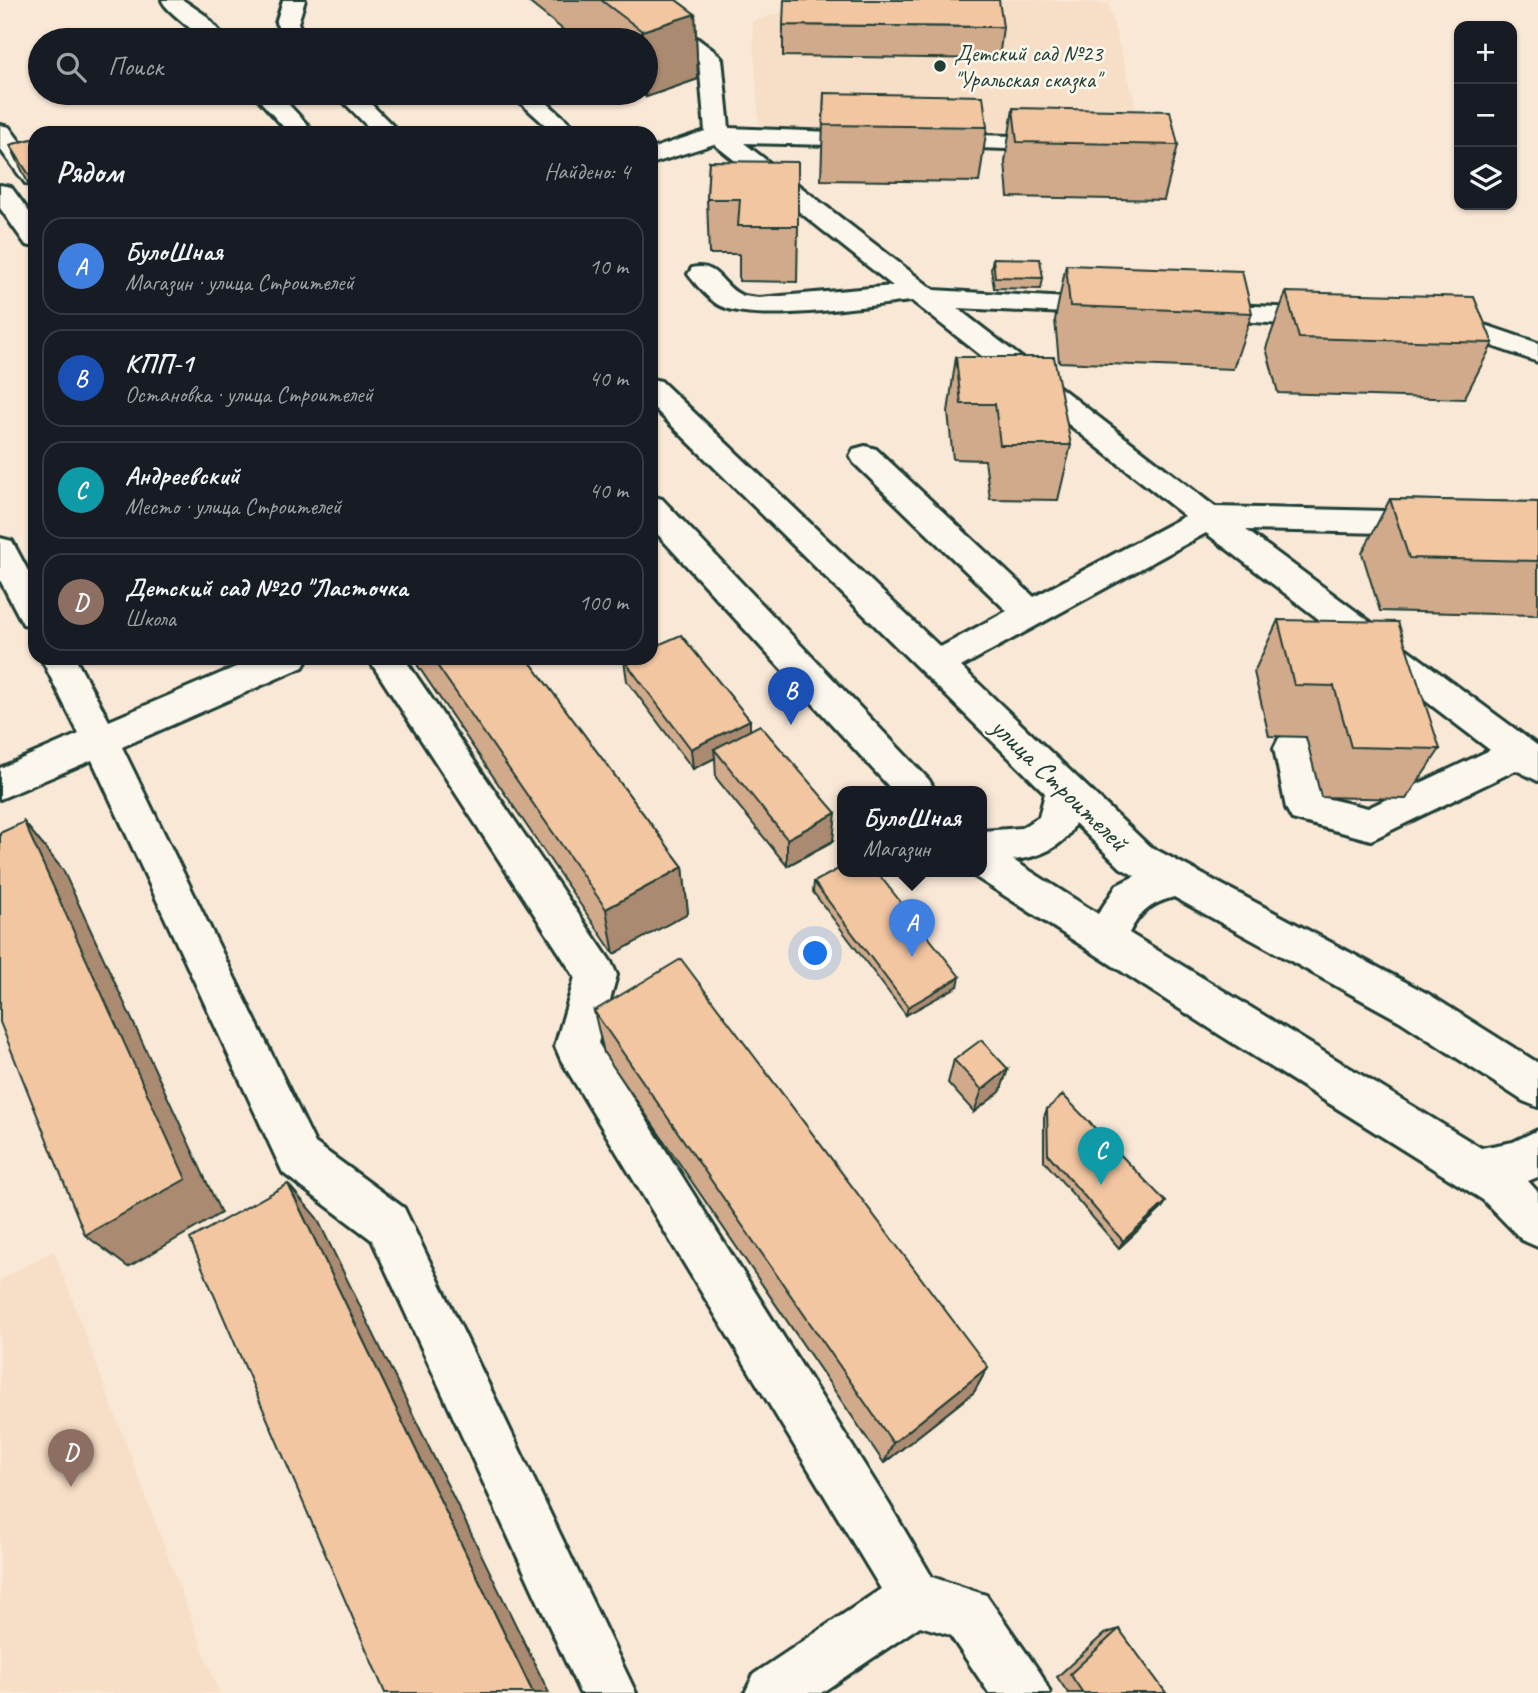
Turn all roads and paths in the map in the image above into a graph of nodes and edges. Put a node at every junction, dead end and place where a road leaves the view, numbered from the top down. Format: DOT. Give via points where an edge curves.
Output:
graph roads {
  1 [pos="197,0"];
  2 [pos="294,0"];
  3 [pos="632,0"];
  4 [pos="168,1"];
  5 [pos="205,28"];
  6 [pos="290,28"];
  7 [pos="276,105"];
  8 [pos="359,105"];
  9 [pos="536,105"];
  10 [pos="296,126"];
  11 [pos="381,126"];
  12 [pos="561,126"];
  13 [pos="0,132"];
  14 [pos="718,135"];
  15 [pos="1086,145"];
  16 [pos="658,155"];
  17 [pos="28,171"];
  18 [pos="28,183"];
  19 [pos="1,192"];
  20 [pos="28,229"];
  21 [pos="702,274"];
  22 [pos="922,295"];
  23 [pos="1134,308"];
  24 [pos="1176,310"];
  25 [pos="1356,320"];
  26 [pos="1412,322"];
  27 [pos="1538,353"];
  28 [pos="658,395"];
  29 [pos="865,456"];
  30 [pos="658,514"];
  31 [pos="1208,518"];
  32 [pos="1455,524"];
  33 [pos="0,549"];
  34 [pos="28,602"];
  35 [pos="1031,614"];
  36 [pos="62,665"];
  37 [pos="275,665"];
  38 [pos="390,665"];
  39 [pos="936,665"];
  40 [pos="101,741"];
  41 [pos="1292,748"];
  42 [pos="1529,759"];
  43 [pos="0,784"];
  44 [pos="911,786"];
  45 [pos="1065,790"];
  46 [pos="987,847"];
  47 [pos="987,864"];
  48 [pos="1177,880"];
  49 [pos="1106,940"];
  50 [pos="1538,1087"];
  51 [pos="1538,1151"];
  52 [pos="1487,1177"];
  53 [pos="1538,1224"];
  54 [pos="915,1598"];
  55 [pos="608,1693"];
  56 [pos="773,1693"];
  57 [pos="1022,1693"];
  1 -- 4 [label="main road"];
  2 -- 6 [label="main road"];
  3 -- 14 [label="main road" via="710,59"];
  4 -- 5 [label="main road"];
  7 -- 10 [label="main road"];
  8 -- 11 [label="main road"];
  9 -- 12 [label="main road"];
  13 -- 17 [label="main road"];
  14 -- 15 [label="main road"];
  14 -- 16 [label="main road"];
  14 -- 22 [label="main road"];
  18 -- 19 [label="main road"];
  19 -- 20 [label="main road"];
  21 -- 22 [label="main road" via="731,300 759,306"];
  22 -- 23 [label="main road"];
  22 -- 31 [label="main road"];
  24 -- 25 [label="main road"];
  26 -- 27 [label="main road" via="1488,335"];
  28 -- 39 [label="main road, улица Строителей"];
  29 -- 35 [label="main road"];
  30 -- 44 [label="main road"];
  31 -- 32 [label="main road"];
  31 -- 35 [label="main road"];
  31 -- 42 [label="main road"];
  33 -- 34 [label="main road"];
  35 -- 39 [label="main road"];
  36 -- 40 [label="main road"];
  37 -- 40 [label="main road"];
  38 -- 54 [label="main road" via="596,975 576,1046"];
  39 -- 45 [label="main road, улица Строителей"];
  40 -- 43 [label="main road"];
  40 -- 55 [label="main road" via="299,1158 388,1224"];
  41 -- 42 [label="main road" via="1305,808 1371,824"];
  45 -- 46 [label="main road" via="1055,826 1028,843"];
  45 -- 48 [label="main road, улица Строителей" via="1135,857"];
  47 -- 49 [label="main road"];
  48 -- 49 [label="main road" via="1140,889 1122,906"];
  48 -- 50 [label="main road, улица Строителей" via="1415,1008"];
  49 -- 52 [label="main road"];
  51 -- 52 [label="main road"];
  52 -- 53 [label="main road"];
  54 -- 56 [label="main road"];
  54 -- 57 [label="main road" via="967,1614"];
}
